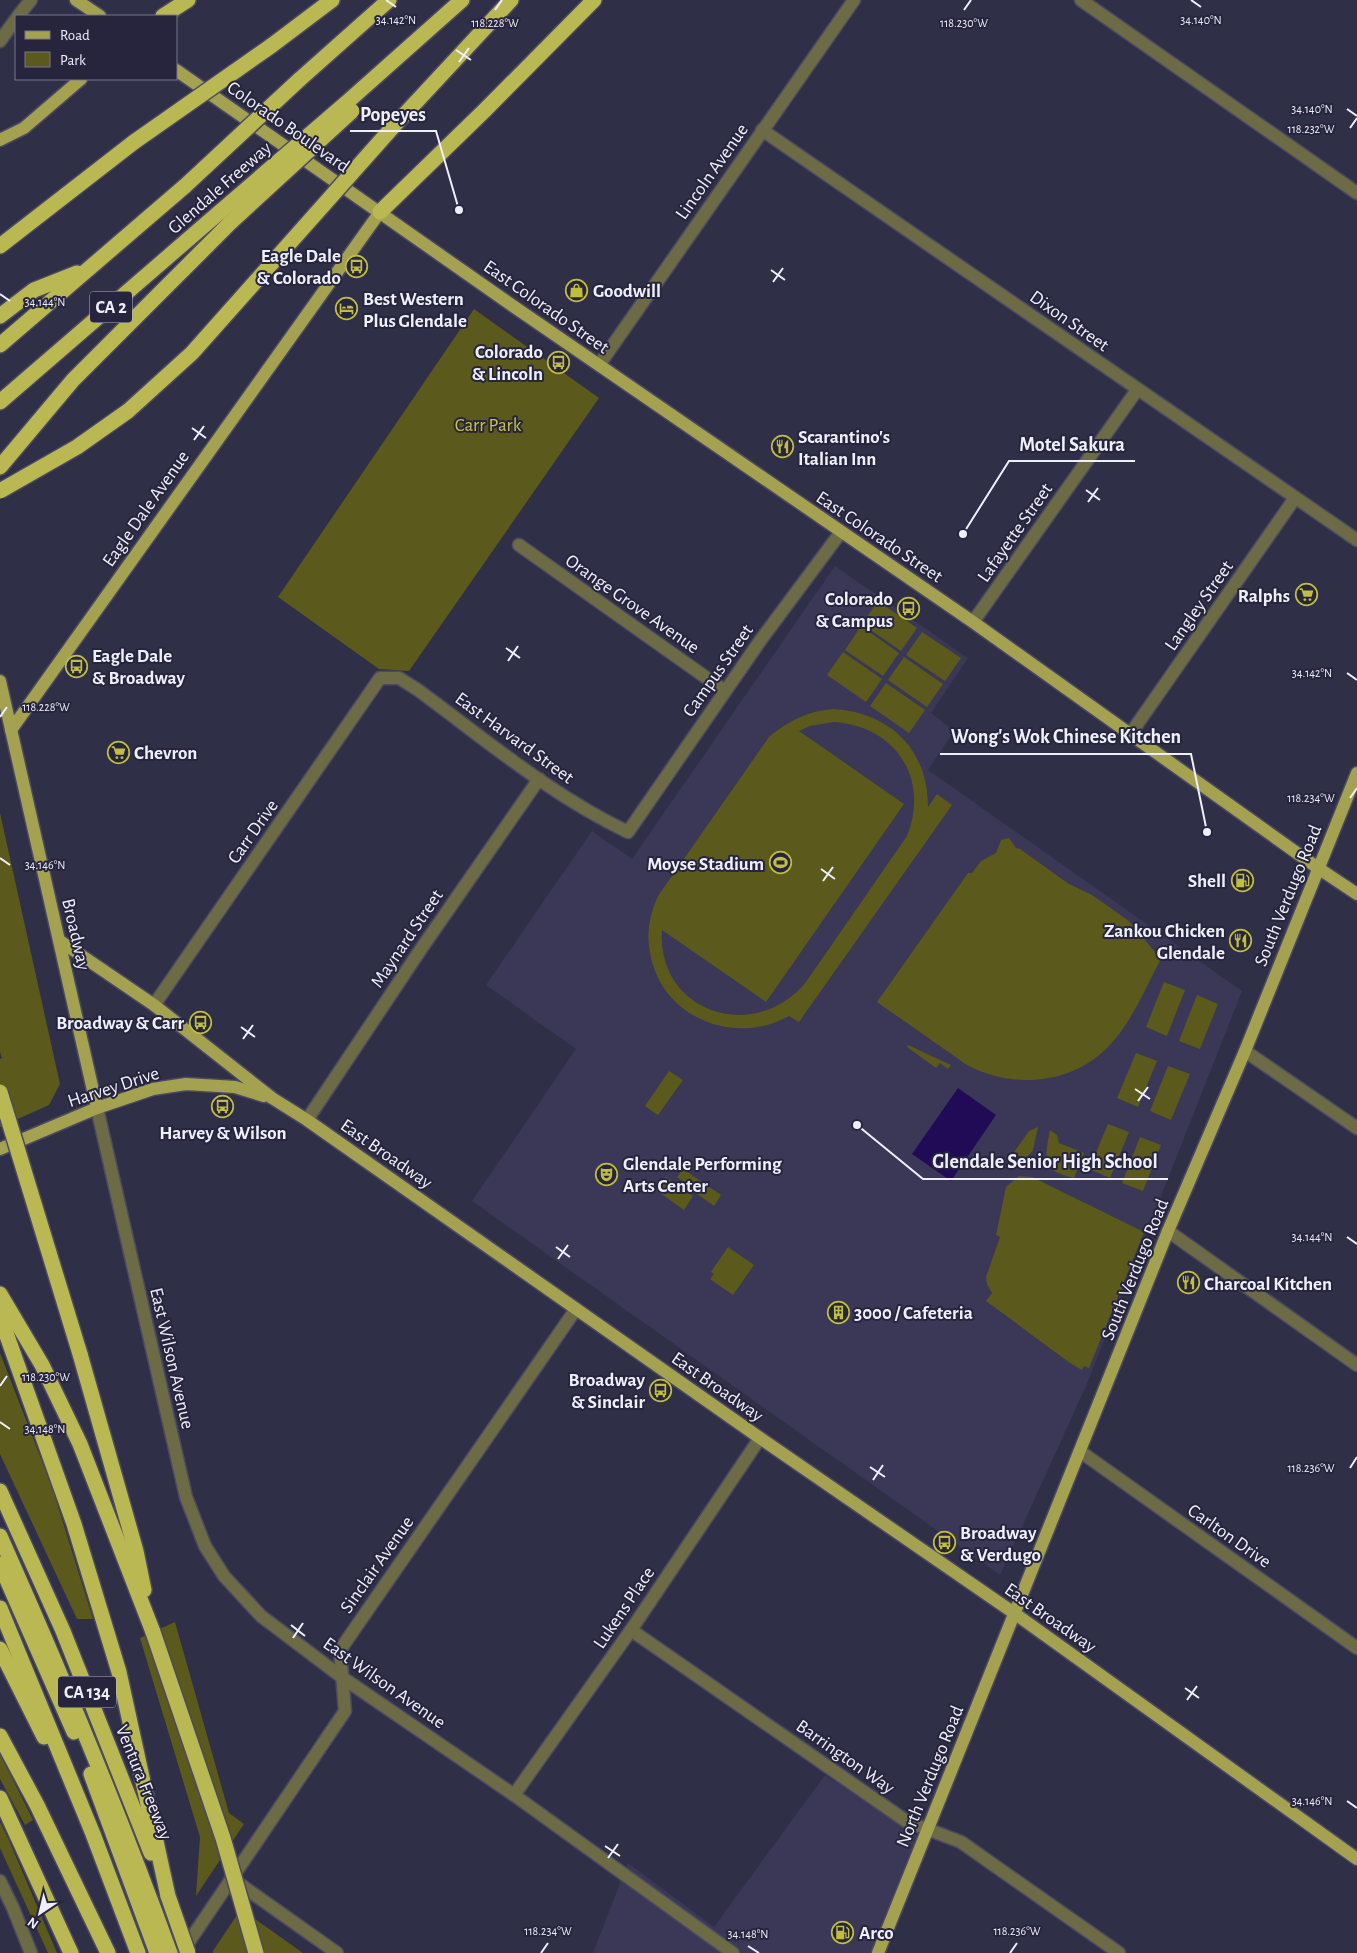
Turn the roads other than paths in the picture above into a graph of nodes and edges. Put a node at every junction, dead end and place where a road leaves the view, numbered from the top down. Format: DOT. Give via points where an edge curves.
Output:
graph roads {
  1 [pos="30,0"];
  2 [pos="76,0"];
  3 [pos="188,0"];
  4 [pos="332,0"];
  5 [pos="389,0"];
  6 [pos="462,0"];
  7 [pos="511,0"];
  8 [pos="594,0"];
  9 [pos="854,0"];
  10 [pos="1081,0"];
  11 [pos="19,15"];
  12 [pos="98,15"];
  13 [pos="165,15"];
  14 [pos="15,21"];
  15 [pos="0,40"];
  16 [pos="178,71"];
  17 [pos="80,80"];
  18 [pos="24,128"];
  19 [pos="762,130"];
  20 [pos="0,140"];
  21 [pos="0,149"];
  22 [pos="1357,193"];
  23 [pos="380,212"];
  24 [pos="226,217"];
  25 [pos="0,246"];
  26 [pos="88,268"];
  27 [pos="0,316"];
  28 [pos="0,345"];
  29 [pos="599,365"];
  30 [pos="1137,390"];
  31 [pos="0,402"];
  32 [pos="0,467"];
  33 [pos="0,491"];
  34 [pos="1295,498"];
  35 [pos="841,532"];
  36 [pos="1357,540"];
  37 [pos="519,545"];
  38 [pos="973,622"];
  39 [pos="380,678"];
  40 [pos="0,681"];
  41 [pos="725,691"];
  42 [pos="11,730"];
  43 [pos="1131,734"];
  44 [pos="1357,773"];
  45 [pos="539,779"];
  46 [pos="628,832"];
  47 [pos="1318,868"];
  48 [pos="1357,894"];
  49 [pos="60,941"];
  50 [pos="154,1006"];
  51 [pos="1245,1051"];
  52 [pos="0,1092"];
  53 [pos="272,1098"];
  54 [pos="96,1108"];
  55 [pos="308,1120"];
  56 [pos="1357,1128"];
  57 [pos="0,1149"];
  58 [pos="1168,1231"];
  59 [pos="0,1294"];
  60 [pos="576,1308"];
  61 [pos="0,1316"];
  62 [pos="1357,1365"];
  63 [pos="760,1438"];
  64 [pos="1081,1452"];
  65 [pos="0,1491"];
  66 [pos="0,1536"];
  67 [pos="129,1552"];
  68 [pos="0,1564"];
  69 [pos="0,1608"];
  70 [pos="1014,1613"];
  71 [pos="631,1630"];
  72 [pos="1357,1648"];
  73 [pos="0,1649"];
  74 [pos="343,1678"];
  75 [pos="0,1736"];
  76 [pos="514,1795"];
  77 [pos="0,1798"];
  78 [pos="929,1830"];
  79 [pos="94,1834"];
  80 [pos="1357,1859"];
  81 [pos="231,1877"];
  82 [pos="0,1881"];
  83 [pos="168,1896"];
  84 [pos="137,1950"];
  85 [pos="31,1953"];
  86 [pos="71,1953"];
  87 [pos="108,1953"];
  88 [pos="156,1953"];
  89 [pos="170,1953"];
  90 [pos="182,1953"];
  91 [pos="188,1953"];
  92 [pos="256,1953"];
  93 [pos="337,1953"];
  94 [pos="733,1953"];
  95 [pos="878,1953"];
  96 [pos="1119,1953"];
  1 -- 11 [label="street"];
  2 -- 12 [label="main road"];
  3 -- 13 [label="highway"];
  4 -- 25 [label="highway, bridge" via="134,142"];
  5 -- 26 [label="highway, Glendale Freeway / CA 2, bridge" via="185,186"];
  6 -- 24 [label="highway, bridge"];
  7 -- 33 [label="highway, bridge" via="192,353 128,411 77,447"];
  8 -- 23 [label="highway"];
  9 -- 19 [label="street, Lincoln Avenue"];
  10 -- 22 [label="street"];
  14 -- 15 [label="street"];
  16 -- 23 [label="main road, Colorado Boulevard"];
  17 -- 18 [label="main road"];
  18 -- 20 [label="main road"];
  18 -- 21 [label="main road"];
  19 -- 29 [label="street, Lincoln Avenue"];
  19 -- 30 [label="street, Dixon Street"];
  23 -- 29 [label="main road, East Colorado Street"];
  23 -- 42 [label="main road, Eagle Dale Avenue"];
  24 -- 31 [label="highway, Glendale Freeway / CA 2"];
  24 -- 32 [label="highway" via="73,380"];
  26 -- 27 [label="highway" via="34,290"];
  26 -- 28 [label="highway, Glendale Freeway / CA 2"];
  29 -- 35 [label="main road, East Colorado Street"];
  30 -- 34 [label="street, Dixon Street"];
  30 -- 38 [label="street, Lafayette Street"];
  34 -- 36 [label="street, Dixon Street"];
  34 -- 43 [label="street, Langley Street"];
  35 -- 38 [label="main road, East Colorado Street"];
  35 -- 41 [label="street, Campus Street"];
  37 -- 41 [label="street, Orange Grove Avenue"];
  38 -- 43 [label="main road, East Colorado Street"];
  39 -- 45 [label="street, East Harvard Street" via="399,678 418,690"];
  39 -- 50 [label="street, Carr Drive"];
  40 -- 42 [label="main road, Broadway"];
  41 -- 46 [label="street, Campus Street"];
  42 -- 49 [label="main road, Broadway"];
  43 -- 47 [label="main road, East Colorado Street"];
  44 -- 47 [label="main road, South Verdugo Road"];
  45 -- 46 [label="street, East Harvard Street" via="592,815"];
  45 -- 55 [label="street, Maynard Street"];
  47 -- 48 [label="main road, East Colorado Street"];
  47 -- 51 [label="main road, South Verdugo Road"];
  49 -- 50 [label="main road, East Broadway"];
  49 -- 54 [label="main road, Broadway"];
  50 -- 53 [label="main road, East Broadway"];
  51 -- 56 [label="street"];
  51 -- 58 [label="main road, South Verdugo Road"];
  52 -- 67 [label="highway, bridge" via="80,1354"];
  53 -- 54 [label="main road, Harvey Drive" via="235,1087 186,1084 154,1089"];
  53 -- 55 [label="main road, East Broadway"];
  54 -- 57 [label="main road, Harvey Drive"];
  54 -- 74 [label="street, East Wilson Avenue" via="186,1497 205,1546 224,1576 261,1616"];
  55 -- 60 [label="main road, East Broadway"];
  58 -- 62 [label="street"];
  58 -- 64 [label="main road, South Verdugo Road"];
  59 -- 67 [label="highway" via="42,1365"];
  60 -- 63 [label="main road, East Broadway"];
  60 -- 74 [label="street, Sinclair Avenue" via="340,1650"];
  61 -- 83 [label="highway" via="74,1524 119,1672"];
  63 -- 70 [label="main road, East Broadway"];
  63 -- 71 [label="street, Lukens Place"];
  64 -- 70 [label="main road, South Verdugo Road"];
  64 -- 72 [label="street, Carlton Drive"];
  65 -- 83 [label="highway, Ventura Freeway / CA 134" via="63,1631"];
  66 -- 89 [label="highway" via="119,1816"];
  67 -- 92 [label="highway, bridge" via="223,1838"];
  68 -- 88 [label="highway" via="86,1759"];
  69 -- 79 [label="highway, CA 134"];
  70 -- 78 [label="main road, North Verdugo Road"];
  70 -- 80 [label="main road, East Broadway"];
  71 -- 76 [label="street, Lukens Place"];
  71 -- 78 [label="street, Barrington Way" via="906,1821"];
  73 -- 79 [label="highway"];
  74 -- 76 [label="street, East Wilson Avenue"];
  74 -- 81 [label="street, Sinclair Avenue" via="344,1711"];
  75 -- 87 [label="highway"];
  76 -- 94 [label="street, East Wilson Avenue"];
  77 -- 86 [label="highway"];
  78 -- 95 [label="main road, North Verdugo Road"];
  78 -- 96 [label="street, Barrington Way" via="961,1842"];
  79 -- 84 [label="highway, CA 134"];
  81 -- 90 [label="street, Sinclair Avenue"];
  81 -- 93 [label="street"];
  82 -- 85 [label="street"];
  83 -- 91 [label="highway, Ventura Freeway / CA 134, bridge"];
}
